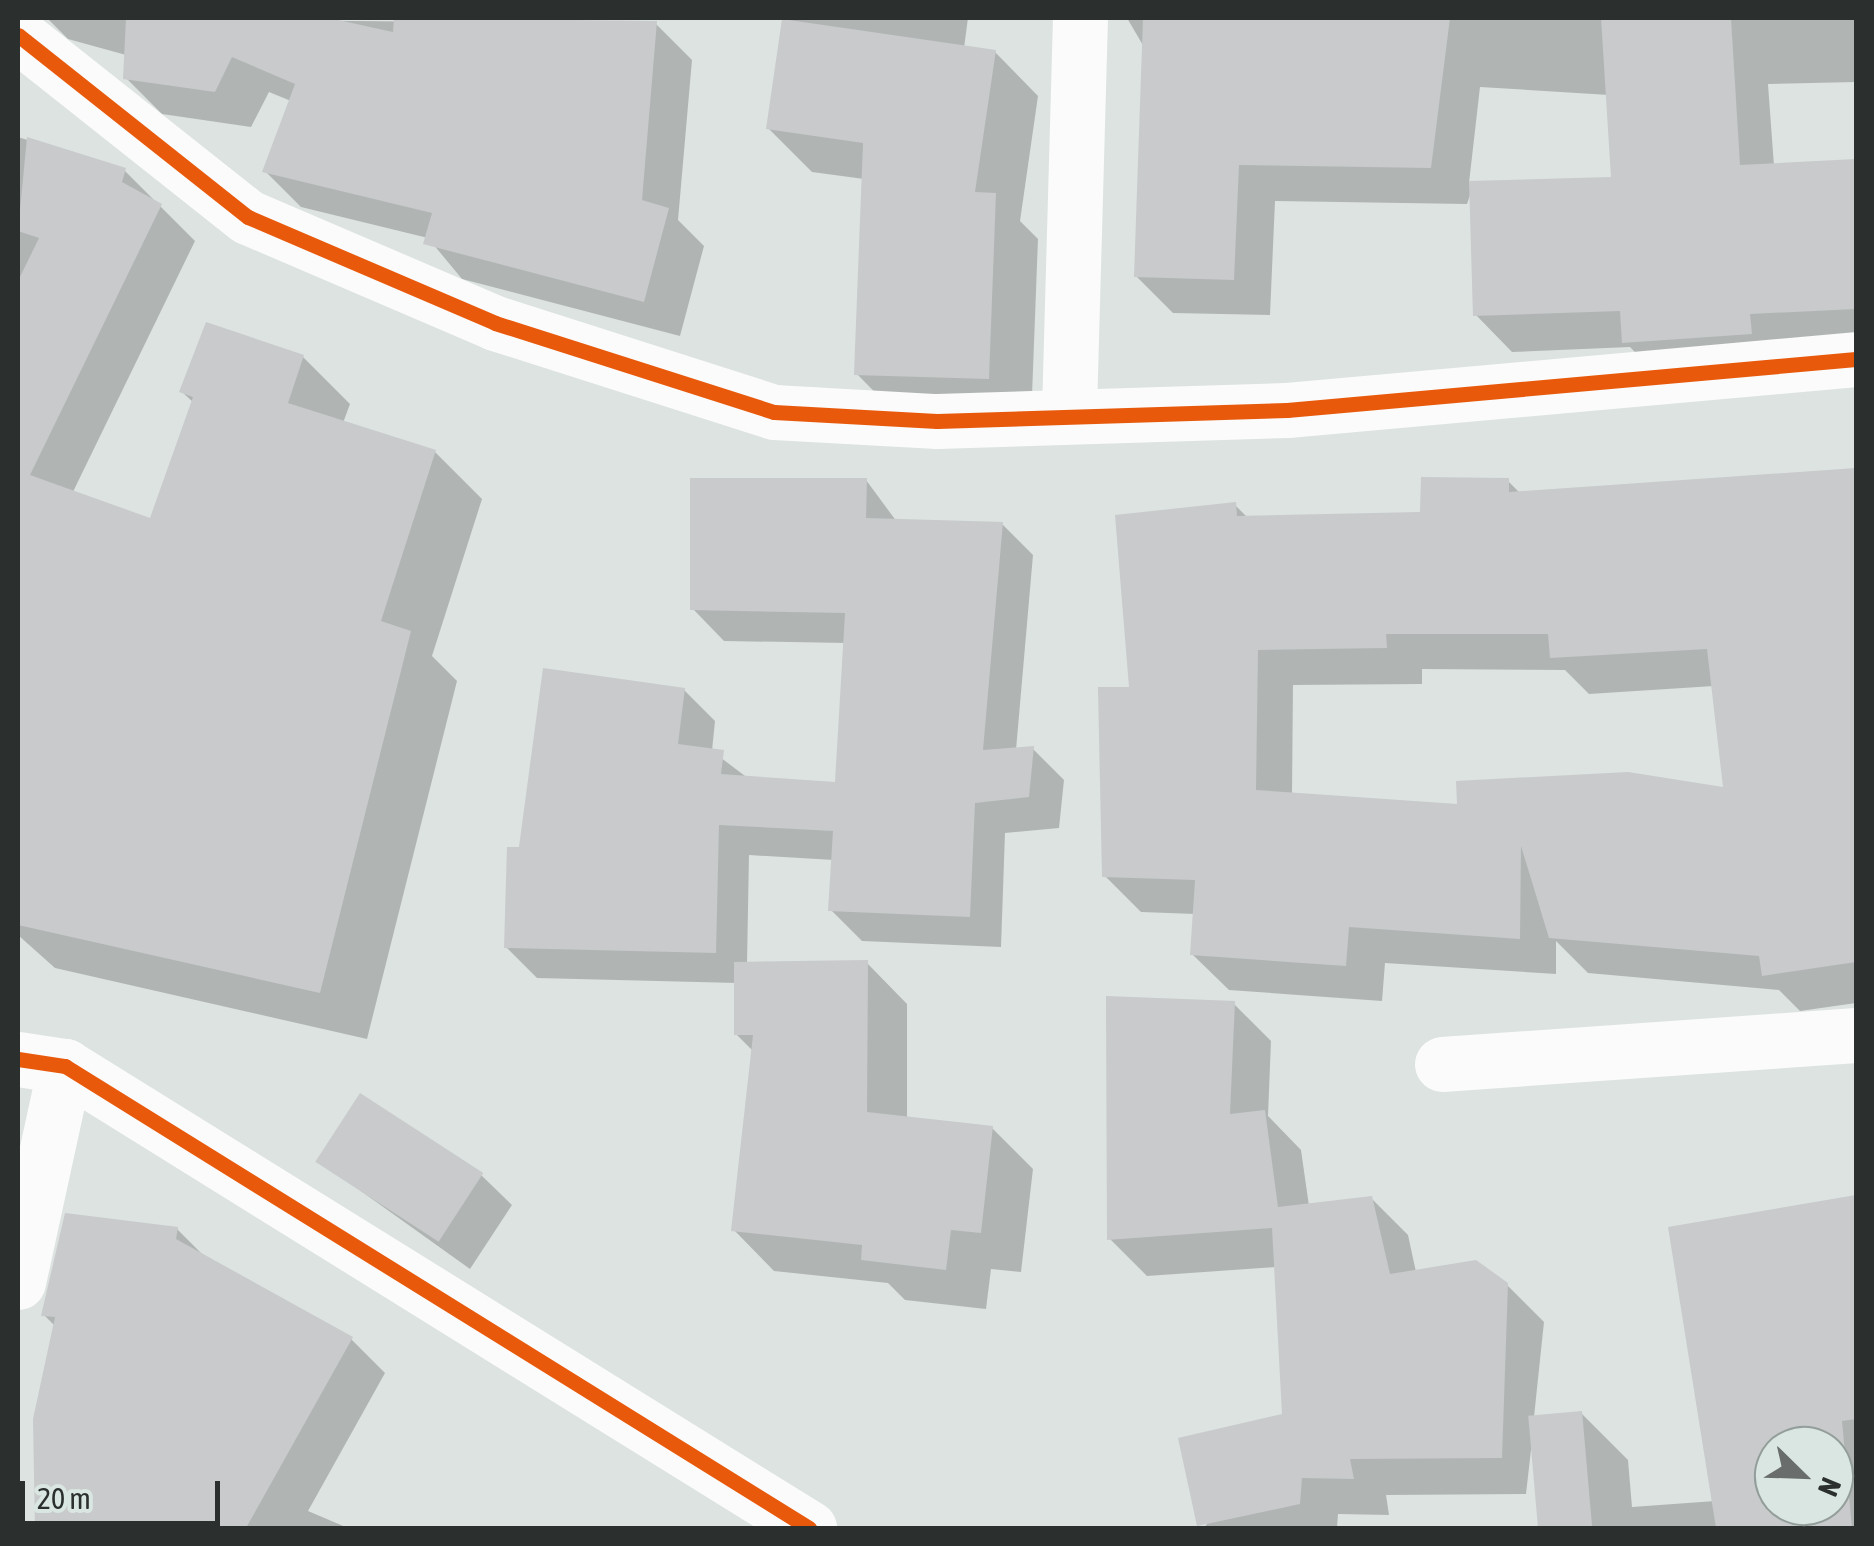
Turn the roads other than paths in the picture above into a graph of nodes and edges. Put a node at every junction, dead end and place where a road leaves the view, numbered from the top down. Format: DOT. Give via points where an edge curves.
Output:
graph roads {
  1 [pos="1080,18"];
  2 [pos="18,36"];
  3 [pos="1856,359"];
  4 [pos="1070,411"];
  5 [pos="1856,1035"];
  6 [pos="41,1062"];
  7 [pos="1442,1064"];
  8 [pos="18,1282"];
  9 [pos="809,1528"];
  1 -- 4 [label="street"];
  2 -- 4 [label="street" via="248,216 495,323 774,412 937,421"];
  3 -- 4 [label="street" via="1307,408"];
  5 -- 7 [label="street"];
  6 -- 8 [label="street"];
  6 -- 9 [label="street"];
}
